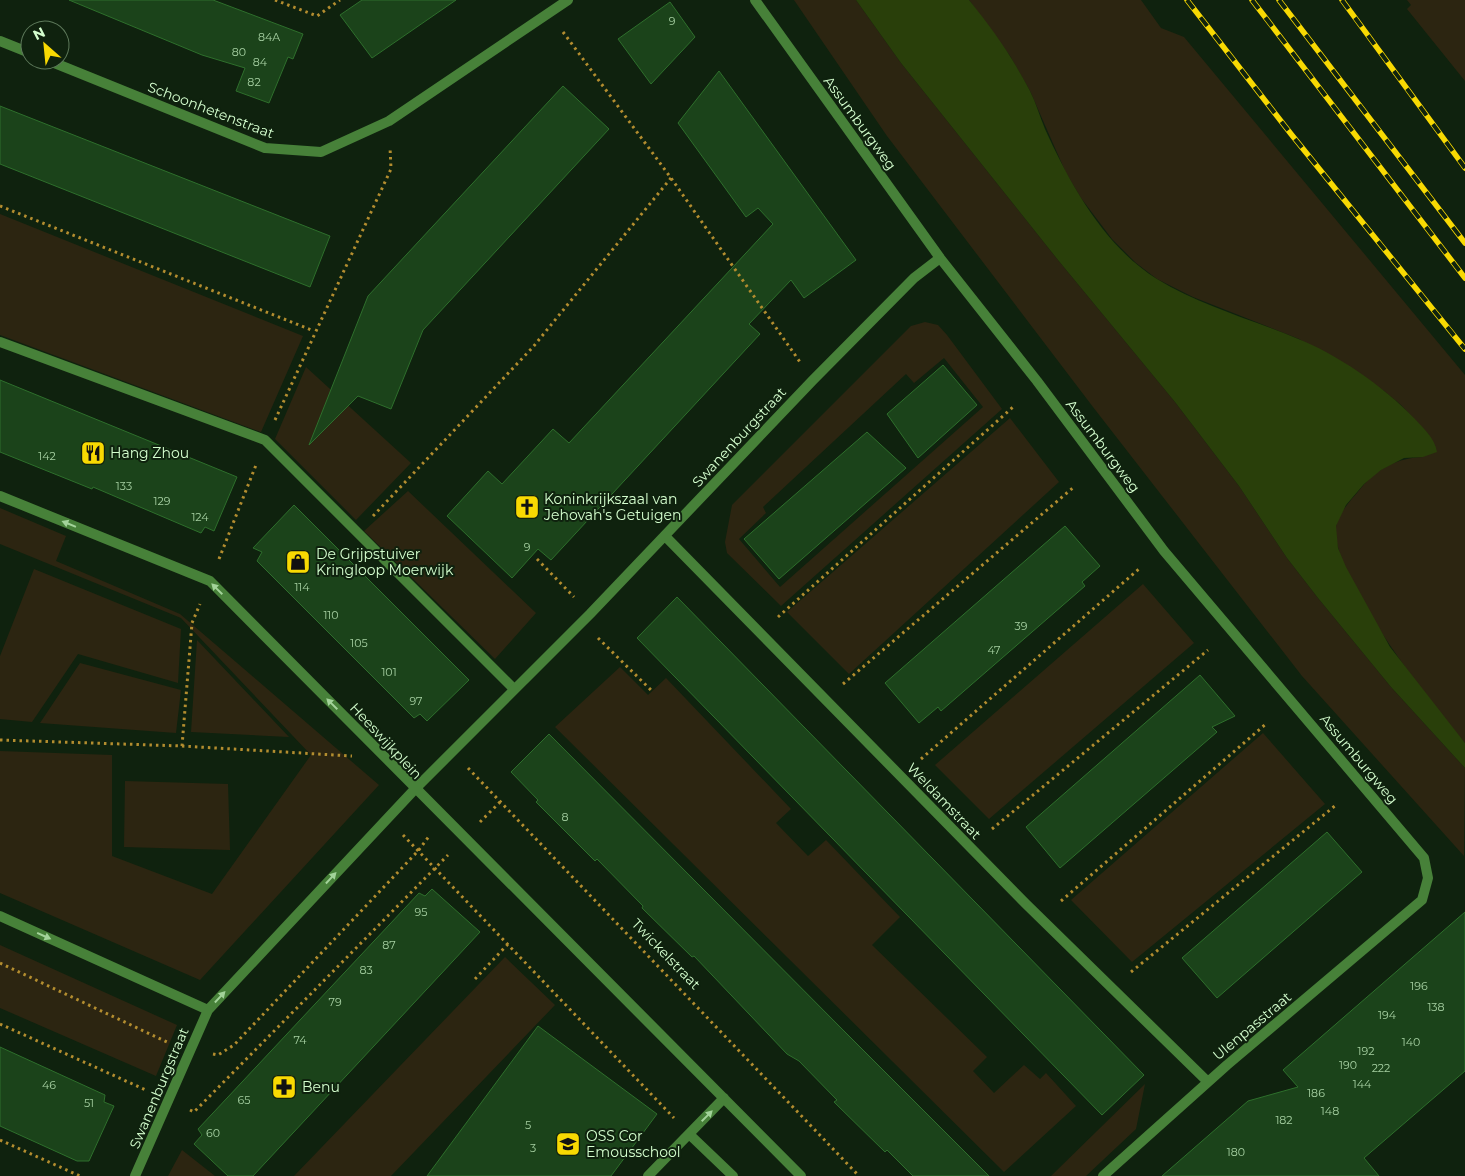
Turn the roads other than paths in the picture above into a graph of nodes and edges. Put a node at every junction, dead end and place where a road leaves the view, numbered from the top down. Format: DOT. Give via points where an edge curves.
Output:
graph roads {
  1 [pos="568,0"];
  2 [pos="755,0"];
  3 [pos="0,41"];
  4 [pos="20,49"];
  5 [pos="70,69"];
  6 [pos="940,258"];
  7 [pos="0,342"];
  8 [pos="0,496"];
  9 [pos="665,536"];
  10 [pos="514,690"];
  11 [pos="415,789"];
  12 [pos="1422,900"];
  13 [pos="0,916"];
  14 [pos="208,1010"];
  15 [pos="1208,1082"];
  16 [pos="724,1098"];
  17 [pos="689,1134"];
  18 [pos="135,1176"];
  19 [pos="648,1176"];
  20 [pos="732,1176"];
  21 [pos="801,1176"];
  22 [pos="1103,1176"];
  1 -- 5 [label="street, Schoonhetenstraat" via="389,121 321,152 265,148"];
  2 -- 6 [label="street, Assumburgweg"];
  3 -- 4 [label="street"];
  6 -- 9 [label="street, Swanenburgstraat" via="914,278 813,380"];
  6 -- 12 [label="street, Assumburgweg" via="1037,381 1164,552 1424,858 1428,878"];
  7 -- 10 [label="street" via="265,440"];
  11 -- 8 [label="street, Heeswijkplein, one-way" via="210,581"];
  9 -- 10 [label="street, Swanenburgstraat"];
  9 -- 15 [label="street, Weldamstraat" via="1026,904"];
  10 -- 11 [label="street, Swanenburgstraat"];
  14 -- 11 [label="street, Heeswijkplein, one-way"];
  11 -- 16 [label="street"];
  12 -- 15 [label="street, Ulenpasstraat"];
  13 -- 14 [label="street, one-way"];
  14 -- 18 [label="street, Swanenburgstraat"];
  15 -- 22 [label="street, Ulenpasstraat"];
  17 -- 16 [label="street, one-way"];
  16 -- 21 [label="street"];
  17 -- 19 [label="street"];
  17 -- 20 [label="street"];
}
